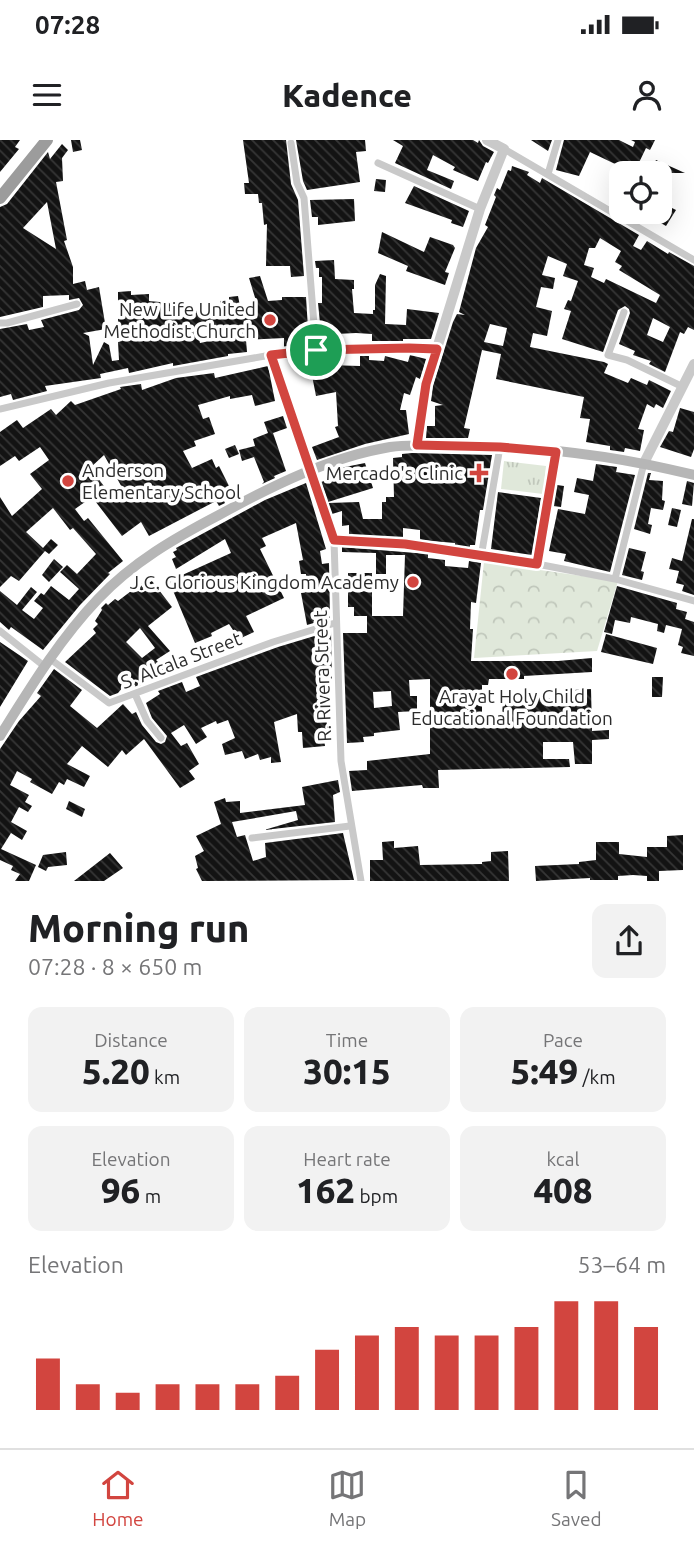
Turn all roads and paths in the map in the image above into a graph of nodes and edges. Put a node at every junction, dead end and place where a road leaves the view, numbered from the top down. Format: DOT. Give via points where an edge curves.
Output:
graph roads {
  1 [pos="487,140"];
  2 [pos="558,140"];
  3 [pos="43,141"];
  4 [pos="291,143"];
  5 [pos="504,149"];
  6 [pos="377,163"];
  7 [pos="548,174"];
  8 [pos="1,195"];
  9 [pos="480,209"];
  10 [pos="694,260"];
  11 [pos="77,304"];
  12 [pos="624,312"];
  13 [pos="0,323"];
  14 [pos="437,349"];
  15 [pos="316,350"];
  16 [pos="271,355"];
  17 [pos="694,364"];
  18 [pos="681,386"];
  19 [pos="0,409"];
  20 [pos="417,445"];
  21 [pos="500,447"];
  22 [pos="556,452"];
  23 [pos="644,463"];
  24 [pos="310,472"];
  25 [pos="694,475"];
  26 [pos="334,540"];
  27 [pos="481,557"];
  28 [pos="537,564"];
  29 [pos="615,579"];
  30 [pos="694,601"];
  31 [pos="335,623"];
  32 [pos="0,631"];
  33 [pos="47,662"];
  34 [pos="135,694"];
  35 [pos="0,736"];
  36 [pos="162,738"];
  37 [pos="350,826"];
  38 [pos="252,838"];
  39 [pos="361,881"];
  1 -- 5 [label="street"];
  2 -- 7 [label="street"];
  3 -- 8 [label="highway"];
  4 -- 15 [label="street" via="304,198"];
  5 -- 7 [label="street"];
  5 -- 9 [label="street"];
  6 -- 9 [label="street"];
  7 -- 10 [label="street"];
  9 -- 14 [label="street"];
  11 -- 13 [label="street"];
  12 -- 18 [label="street" via="608,355"];
  14 -- 15 [label="street"];
  14 -- 20 [label="street" via="426,384"];
  15 -- 16 [label="street"];
  16 -- 19 [label="street" via="109,383"];
  16 -- 24 [label="street, R. Rivera Street"];
  17 -- 18 [label="street"];
  18 -- 23 [label="street"];
  20 -- 21 [label="main road"];
  20 -- 24 [label="main road" via="366,452"];
  21 -- 22 [label="main road"];
  21 -- 27 [label="street"];
  22 -- 23 [label="main road"];
  22 -- 28 [label="street"];
  23 -- 25 [label="main road"];
  23 -- 29 [label="street"];
  24 -- 26 [label="street, R. Rivera Street"];
  24 -- 33 [label="main road" via="269,487 172,539 136,565 98,599"];
  26 -- 27 [label="street" via="405,544"];
  26 -- 31 [label="street, R. Rivera Street"];
  27 -- 28 [label="street"];
  28 -- 29 [label="street"];
  29 -- 30 [label="street"];
  31 -- 34 [label="street, S. Alcala Street"];
  31 -- 37 [label="street, R. Rivera Street" via="341,761"];
  32 -- 33 [label="street"];
  33 -- 34 [label="street, S. Alcala Street" via="109,703"];
  33 -- 35 [label="main road"];
  34 -- 36 [label="street" via="147,721"];
  37 -- 38 [label="street"];
  37 -- 39 [label="street, R. Rivera Street"];
}
